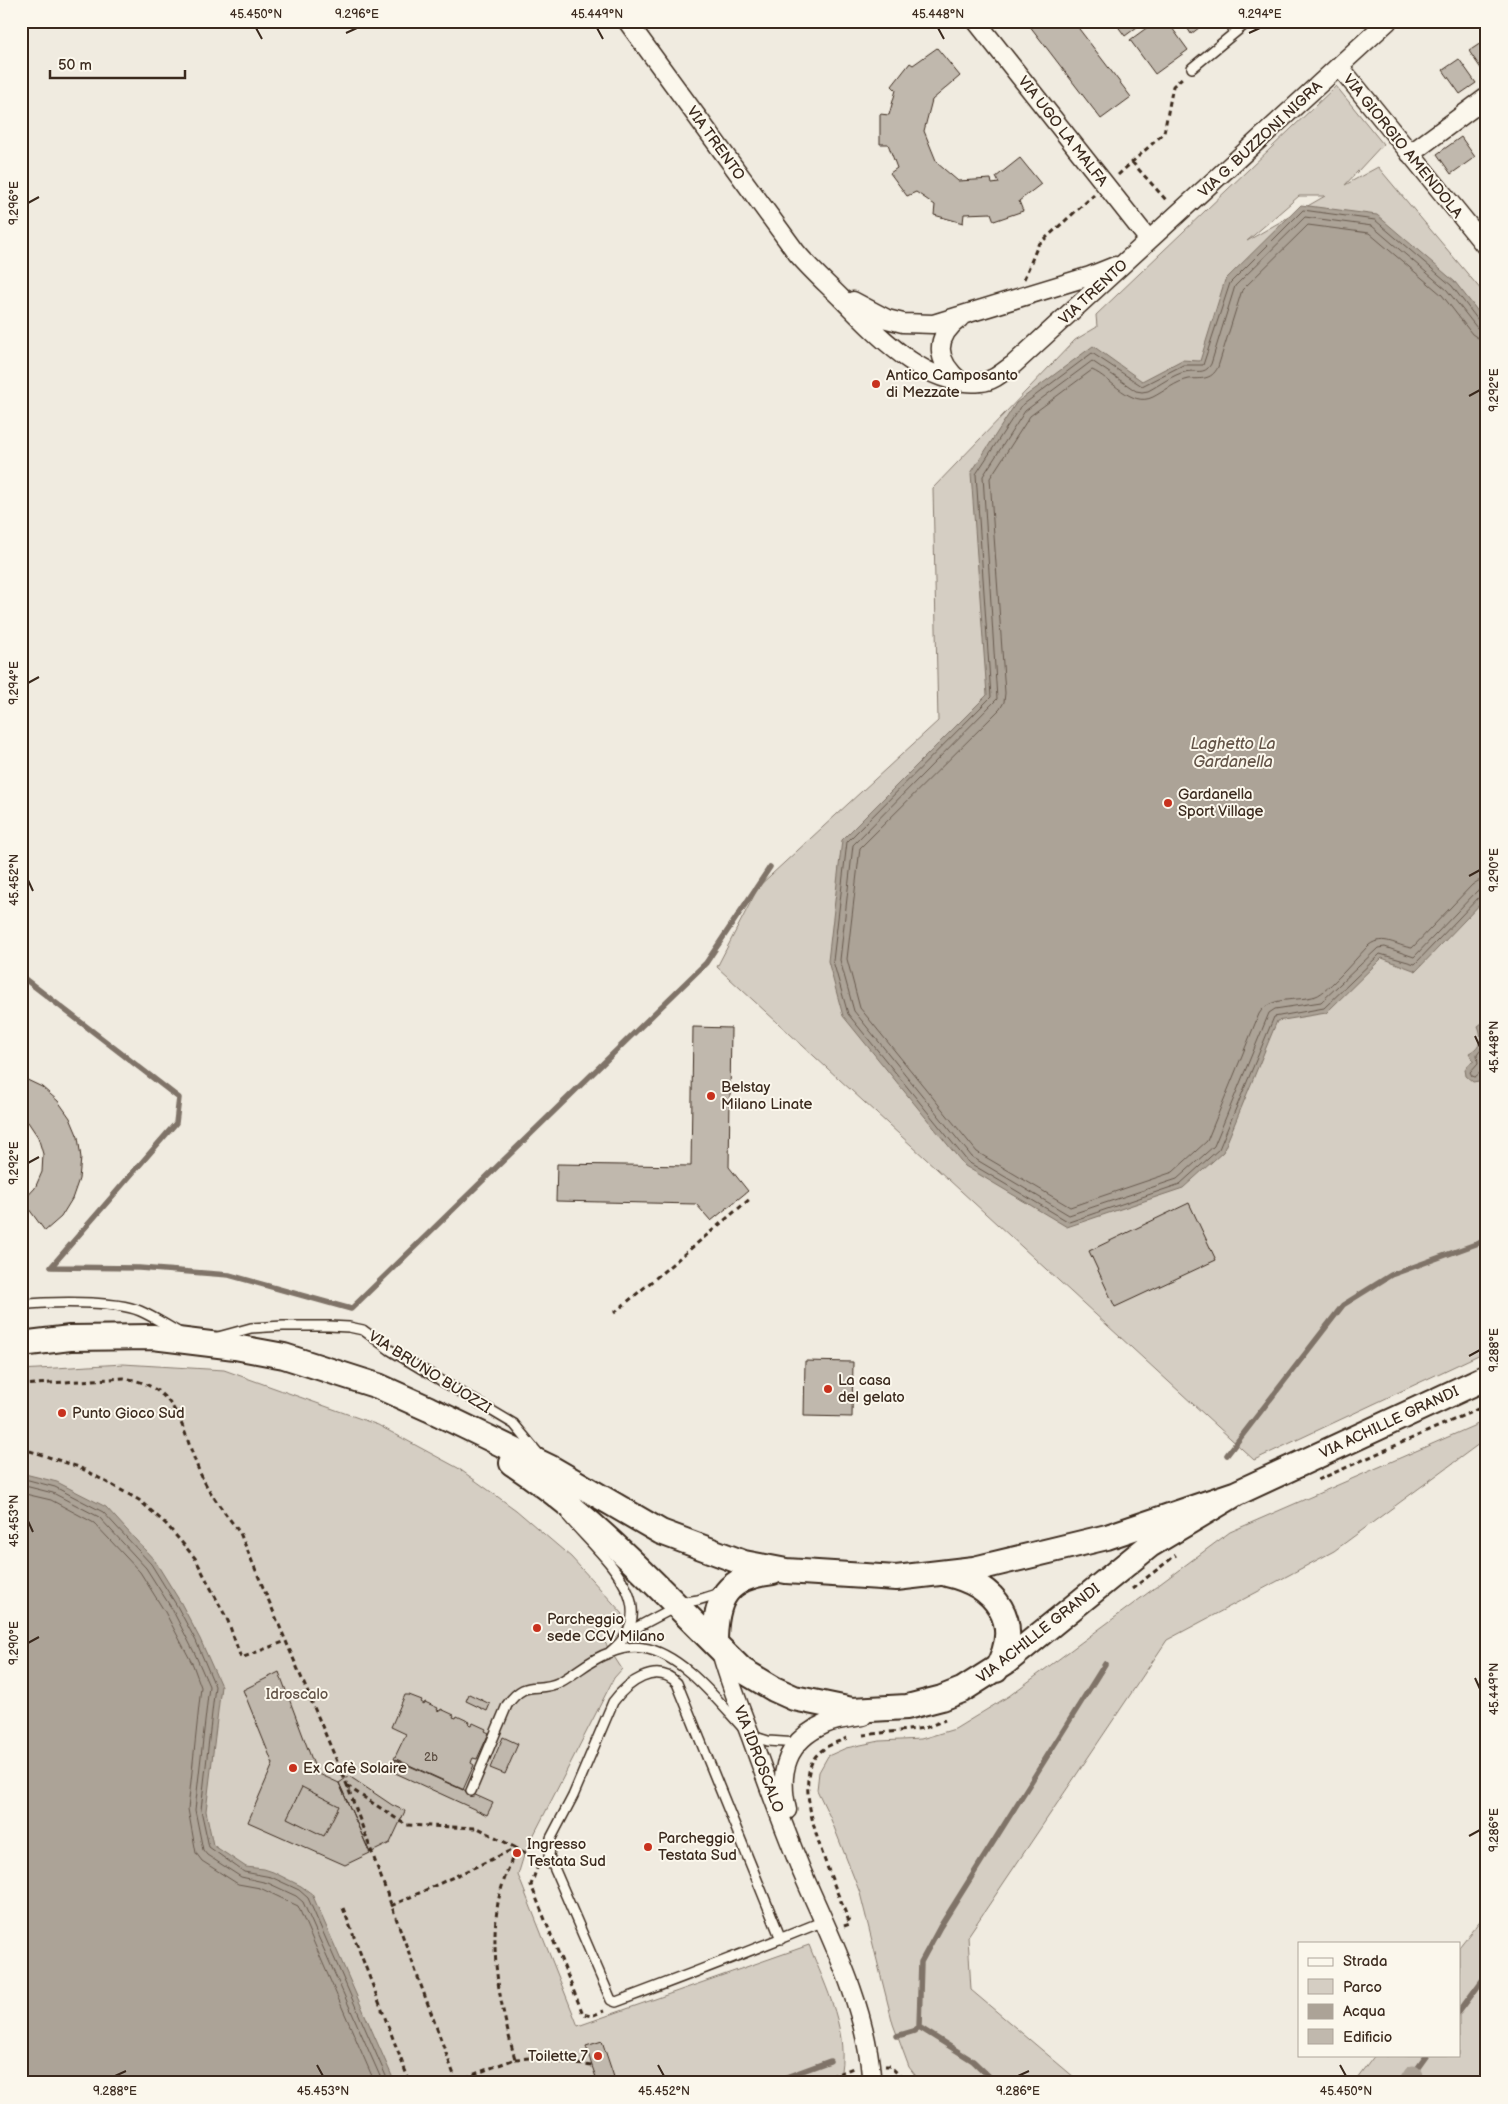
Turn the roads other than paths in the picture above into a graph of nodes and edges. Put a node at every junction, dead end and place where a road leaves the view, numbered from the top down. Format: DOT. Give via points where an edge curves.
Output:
graph roads {
  1 [pos="122,21"];
  2 [pos="129,21"];
  3 [pos="627,21"];
  4 [pos="976,21"];
  5 [pos="1249,21"];
  6 [pos="1380,23"];
  7 [pos="1339,66"];
  8 [pos="1192,68"];
  9 [pos="1487,97"];
  10 [pos="1410,154"];
  11 [pos="1149,240"];
  12 [pos="1487,248"];
  13 [pos="1131,257"];
  14 [pos="827,284"];
  15 [pos="962,316"];
  16 [pos="960,381"];
  17 [pos="21,1305"];
  18 [pos="198,1342"];
  19 [pos="21,1344"];
  20 [pos="1487,1376"];
  21 [pos="542,1473"];
  22 [pos="1237,1493"];
  23 [pos="786,1571"];
  24 [pos="944,1574"];
  25 [pos="727,1590"];
  26 [pos="676,1605"];
  27 [pos="628,1632"];
  28 [pos="718,1645"];
  29 [pos="610,1652"];
  30 [pos="996,1670"];
  31 [pos="907,1707"];
  32 [pos="750,1735"];
  33 [pos="798,1743"];
  34 [pos="471,1791"];
  35 [pos="801,1869"];
  36 [pos="826,1926"];
  37 [pos="781,1939"];
  38 [pos="870,2077"];
  1 -- 2 [label="lane"];
  3 -- 14 [label="street, VIA TRENTO" via="796,252"];
  4 -- 11 [label="street, VIA UGO LA MALFA"];
  5 -- 8 [label="lane"];
  6 -- 7 [label="street, VIA G. BUZZONI NIGRA"];
  7 -- 10 [label="street, VIA GIORGIO AMENDOLA"];
  7 -- 11 [label="street, VIA G. BUZZONI NIGRA"];
  9 -- 10 [label="street"];
  10 -- 12 [label="street, VIA GIORGIO AMENDOLA"];
  11 -- 13 [label="street, VIA G. BUZZONI NIGRA"];
  13 -- 15 [label="street, VIA TRENTO" via="1090,276"];
  13 -- 16 [label="street, VIA TRENTO" via="1003,372 981,382"];
  14 -- 15 [label="street, VIA TRENTO" via="874,313 903,323 933,324"];
  14 -- 16 [label="street, VIA TRENTO" via="893,348 922,368"];
  15 -- 16 [label="street, VIA TRENTO" via="947,330 940,351 946,367"];
  17 -- 18 [label="lane, VIA BRUNO BUOZZI" via="113,1304 139,1310"];
  18 -- 19 [label="main road, VIA BRUNO BUOZZI" via="153,1337 70,1338"];
  18 -- 21 [label="main road, VIA BRUNO BUOZZI" via="284,1356 378,1386 429,1409"];
  18 -- 21 [label="lane, VIA BRUNO BUOZZI" via="251,1328 329,1326 364,1330 390,1350 514,1424"];
  20 -- 22 [label="main road, VIA ACHILLE GRANDI"];
  21 -- 23 [label="main road, VIA BRUNO BUOZZI" via="661,1532 744,1563"];
  21 -- 26 [label="main road, VIA BRUNO BUOZZI"];
  21 -- 27 [label="lane" via="620,1575 632,1607"];
  22 -- 24 [label="main road, VIA ACHILLE GRANDI" via="1107,1537 992,1566"];
  22 -- 30 [label="main road, VIA ACHILLE GRANDI" via="1150,1545"];
  23 -- 24 [label="main road, VIA ACHILLE GRANDI" via="896,1578"];
  23 -- 25 [label="main road" via="754,1574"];
  24 -- 30 [label="main road" via="969,1581 993,1598 1000,1608 1006,1620 1007,1635"];
  25 -- 26 [label="lane"];
  25 -- 28 [label="main road" via="716,1615"];
  26 -- 27 [label="lane"];
  26 -- 28 [label="main road, VIA BRUNO BUOZZI"];
  27 -- 29 [label="lane"];
  28 -- 31 [label="main road, VIA ACHILLE GRANDI" via="742,1670 794,1698 852,1710"];
  28 -- 32 [label="street, VIA IDROSCALO"];
  29 -- 32 [label="lane" via="644,1648 675,1661"];
  29 -- 34 [label="lane" via="559,1682 525,1688 515,1694"];
  30 -- 31 [label="main road, VIA ACHILLE GRANDI" via="962,1690"];
  31 -- 33 [label="street, VIA IDROSCALO" via="826,1723"];
  32 -- 33 [label="lane" via="768,1741"];
  32 -- 35 [label="street, VIA IDROSCALO"];
  33 -- 35 [label="street, VIA IDROSCALO" via="785,1764 782,1783"];
  35 -- 36 [label="street, VIA IDROSCALO"];
  36 -- 37 [label="lane"];
  36 -- 38 [label="street, VIA IDROSCALO" via="859,2007"];
  37 -- 37 [label="lane" via="677,1683 667,1675 640,1678 621,1691 613,1702 573,1796 551,1838 549,1856 609,1997 616,2002"];
}
